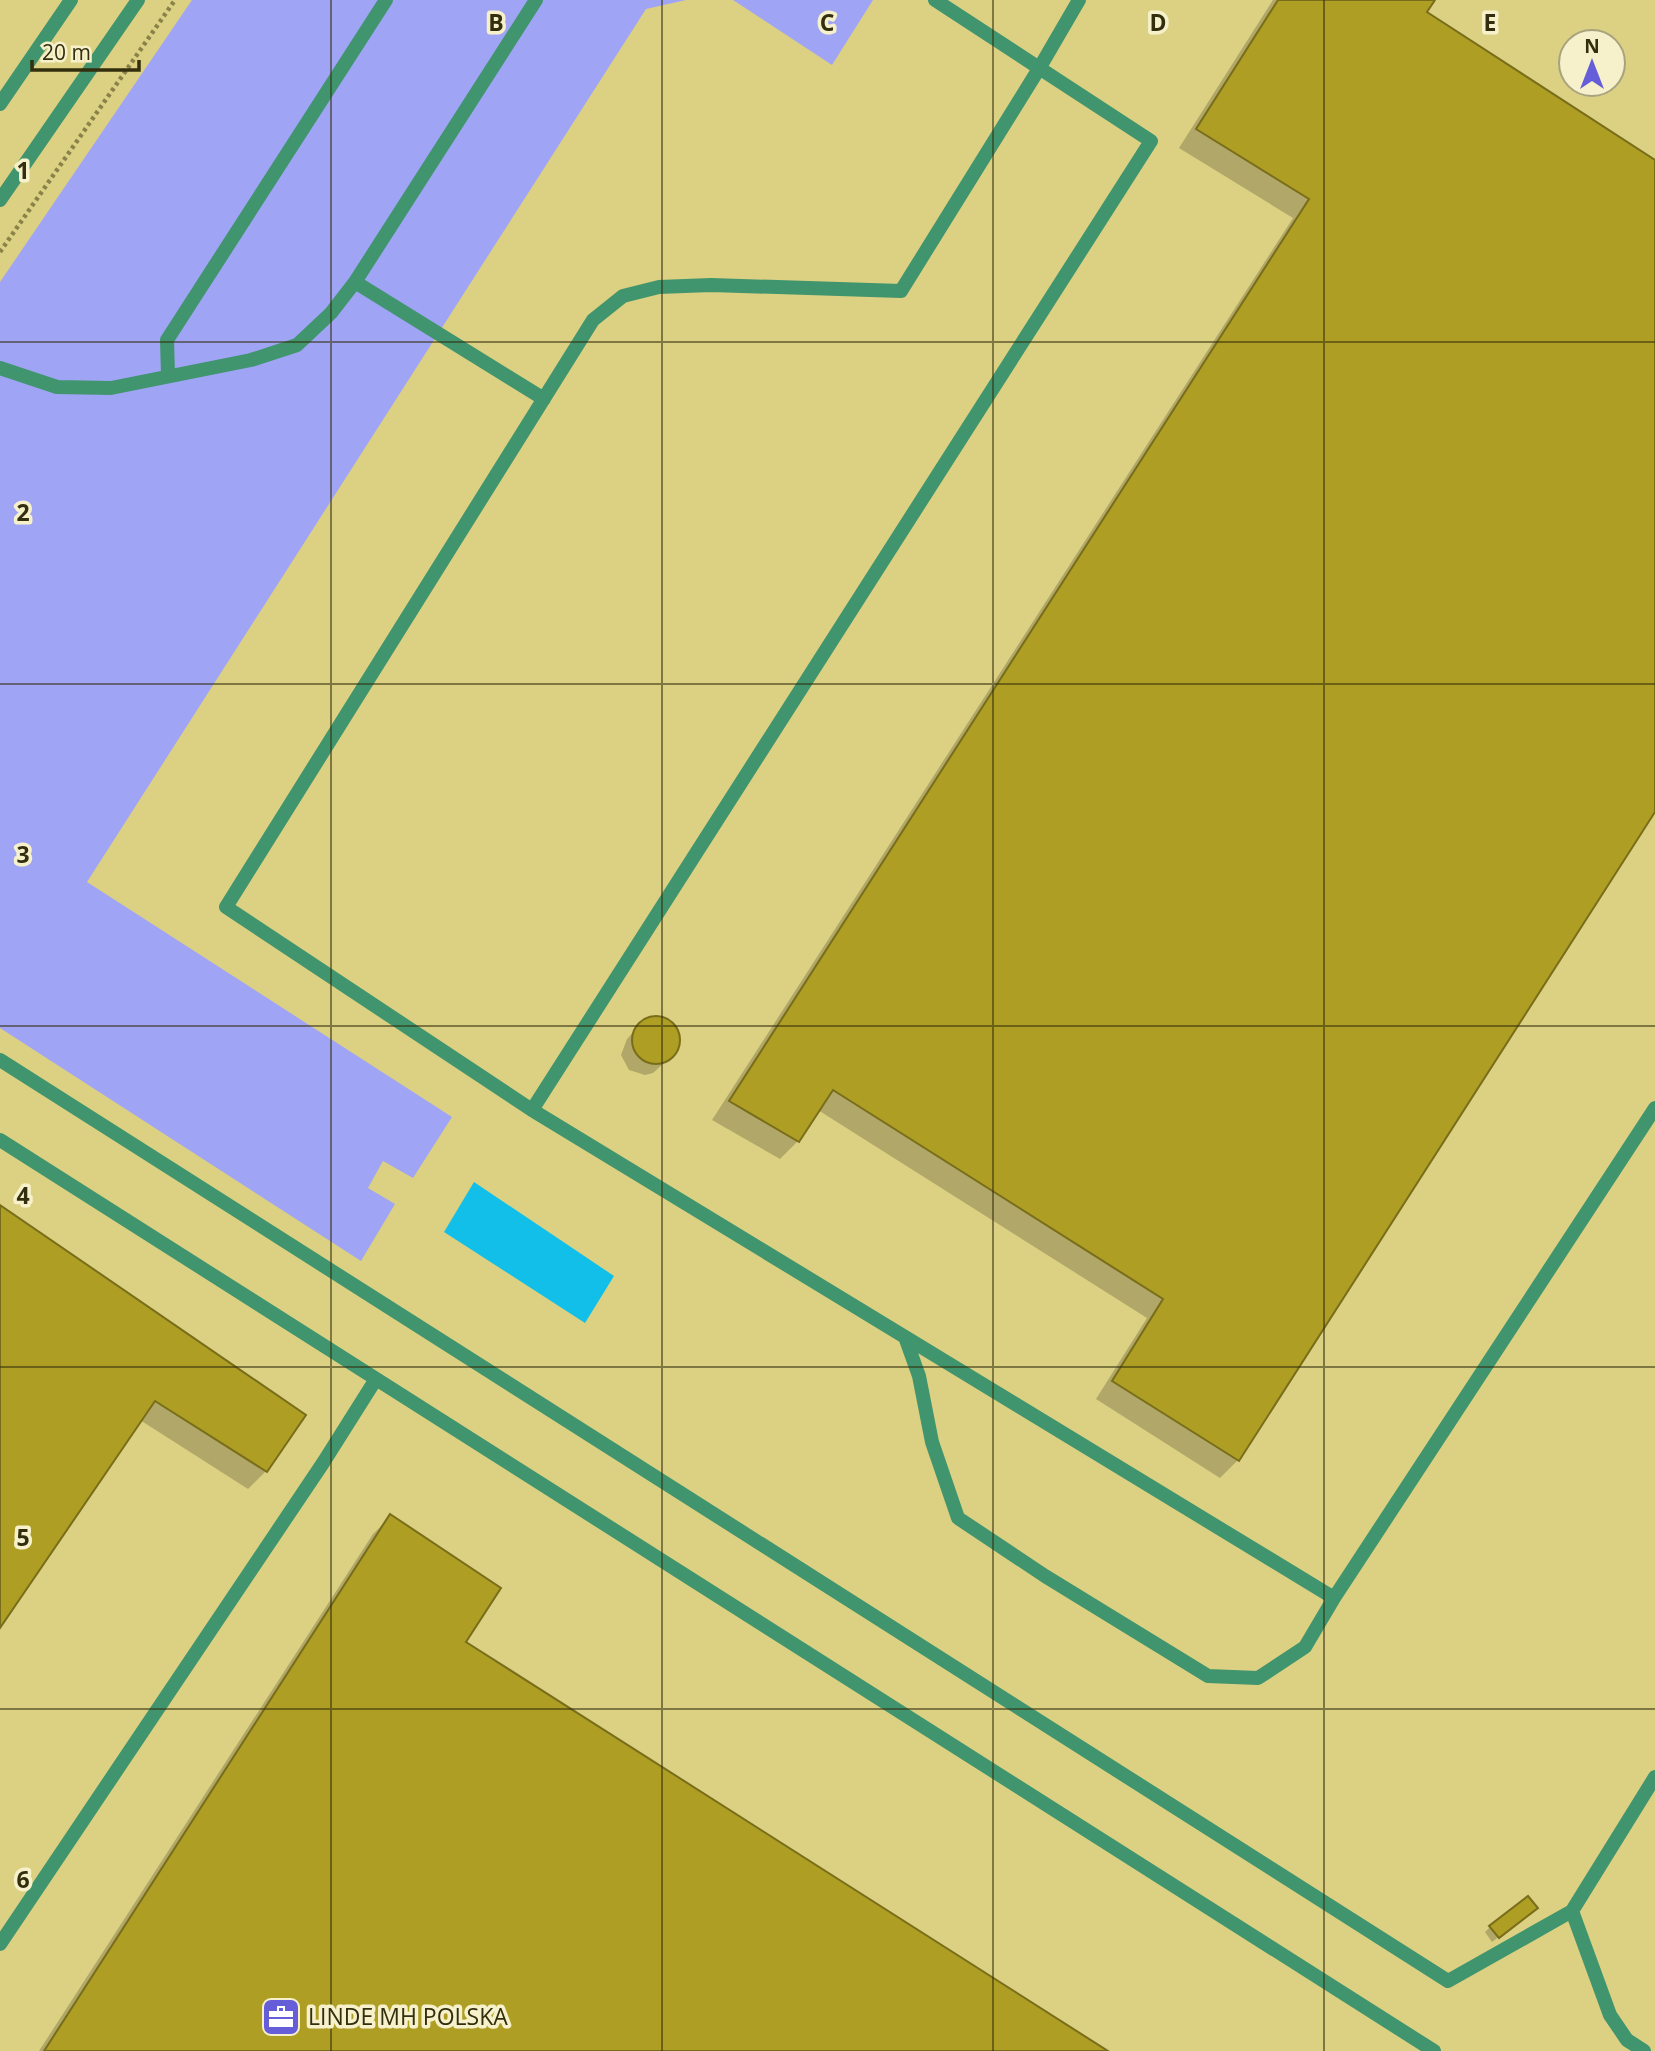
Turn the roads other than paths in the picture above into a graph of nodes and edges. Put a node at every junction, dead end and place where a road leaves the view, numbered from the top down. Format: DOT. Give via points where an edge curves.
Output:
graph roads {
  1 [pos="71,0"];
  2 [pos="138,0"];
  3 [pos="386,0"];
  4 [pos="536,0"];
  5 [pos="934,0"];
  6 [pos="1079,0"];
  7 [pos="1040,67"];
  8 [pos="0,104"];
  9 [pos="0,200"];
  10 [pos="355,282"];
  11 [pos="0,368"];
  12 [pos="168,375"];
  13 [pos="544,399"];
  14 [pos="0,1060"];
  15 [pos="1655,1108"];
  16 [pos="532,1110"];
  17 [pos="0,1140"];
  18 [pos="905,1338"];
  19 [pos="376,1379"];
  20 [pos="1334,1598"];
  21 [pos="1655,1777"];
  22 [pos="1572,1911"];
  23 [pos="0,1944"];
  24 [pos="1434,2051"];
  25 [pos="1644,2051"];
  1 -- 8 [label="street"];
  2 -- 9 [label="street"];
  3 -- 12 [label="street" via="167,340"];
  4 -- 10 [label="street"];
  5 -- 7 [label="street"];
  6 -- 7 [label="street"];
  7 -- 13 [label="street" via="901,291 711,285 659,287 622,296 593,320"];
  7 -- 16 [label="street" via="1151,141"];
  10 -- 12 [label="street" via="297,345 251,360"];
  10 -- 13 [label="street"];
  11 -- 12 [label="street" via="57,387 111,388"];
  13 -- 16 [label="street" via="226,907"];
  14 -- 22 [label="street" via="1448,1981"];
  15 -- 20 [label="street"];
  16 -- 18 [label="street"];
  17 -- 19 [label="street"];
  18 -- 20 [label="street"];
  18 -- 20 [label="street" via="958,1518 1208,1676 1258,1678 1305,1647"];
  19 -- 23 [label="street"];
  19 -- 24 [label="street"];
  21 -- 22 [label="street"];
  22 -- 25 [label="street" via="1610,2015 1627,2040"];
}
